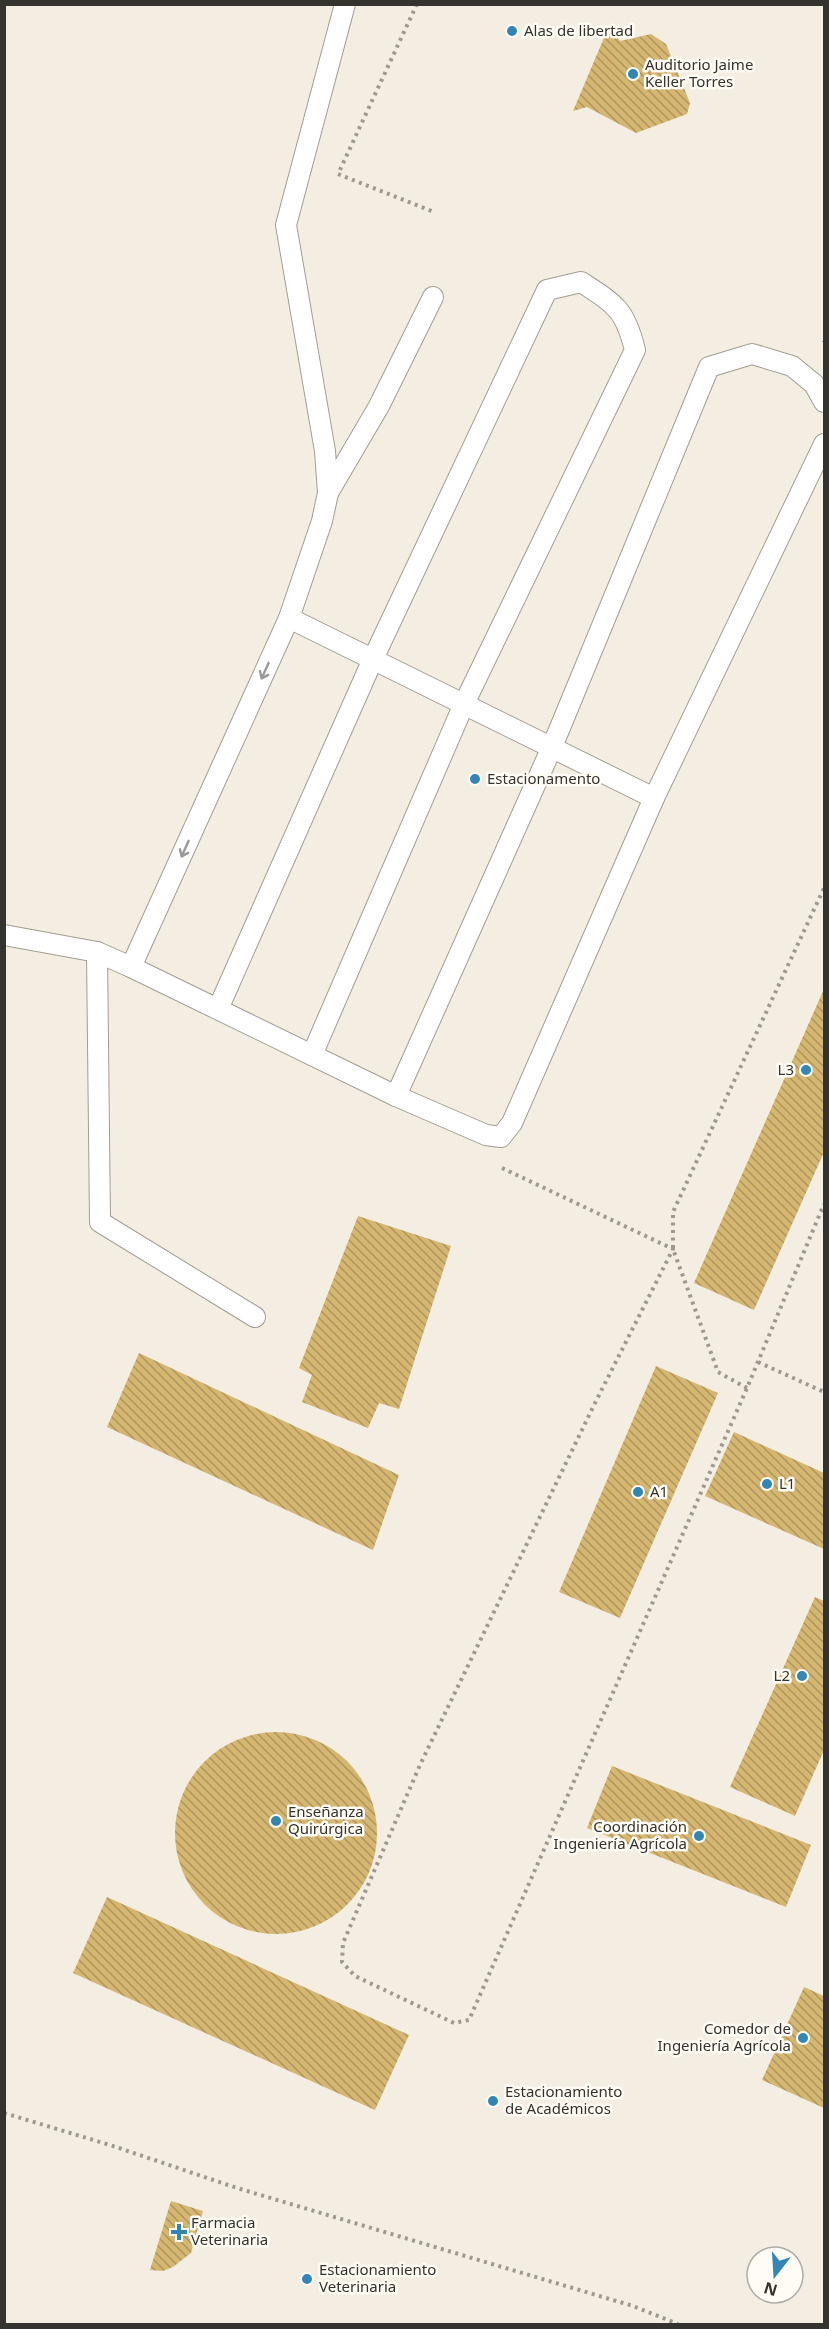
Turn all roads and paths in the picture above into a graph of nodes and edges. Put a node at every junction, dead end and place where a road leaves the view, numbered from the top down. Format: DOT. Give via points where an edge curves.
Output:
graph roads {
  1 [pos="345,4"];
  2 [pos="417,4"];
  3 [pos="434,212"];
  4 [pos="433,297"];
  5 [pos="825,402"];
  6 [pos="825,444"];
  7 [pos="328,493"];
  8 [pos="289,618"];
  9 [pos="373,659"];
  10 [pos="464,704"];
  11 [pos="552,747"];
  12 [pos="654,798"];
  13 [pos="825,888"];
  14 [pos="4,935"];
  15 [pos="97,952"];
  16 [pos="132,967"];
  17 [pos="218,1009"];
  18 [pos="312,1055"];
  19 [pos="396,1096"];
  20 [pos="501,1168"];
  21 [pos="825,1204"];
  22 [pos="673,1249"];
  23 [pos="255,1317"];
  24 [pos="758,1362"];
  25 [pos="747,1388"];
  26 [pos="825,1392"];
  27 [pos="4,2113"];
  28 [pos="678,2325"];
  1 -- 7 [label="lane" via="286,225 325,451"];
  2 -- 3 [label="path" via="338,174"];
  4 -- 7 [label="lane" via="379,406"];
  5 -- 11 [label="lane" via="814,384 792,366 752,354 709,367"];
  6 -- 12 [label="lane"];
  7 -- 8 [label="lane"];
  8 -- 9 [label="lane"];
  8 -- 16 [label="lane, one-way"];
  9 -- 10 [label="lane"];
  9 -- 10 [label="lane" via="547,290 581,282 615,304 629,324 635,350"];
  9 -- 17 [label="lane"];
  10 -- 11 [label="lane"];
  10 -- 18 [label="lane"];
  11 -- 12 [label="lane"];
  11 -- 19 [label="lane"];
  12 -- 19 [label="lane" via="512,1122 501,1137 486,1135"];
  13 -- 22 [label="path" via="673,1212"];
  14 -- 15 [label="lane"];
  15 -- 16 [label="lane"];
  15 -- 23 [label="lane" via="100,1222"];
  16 -- 17 [label="lane"];
  17 -- 18 [label="lane"];
  18 -- 19 [label="lane"];
  20 -- 22 [label="path"];
  21 -- 24 [label="path"];
  22 -- 25 [label="path" via="718,1372"];
  22 -- 25 [label="path" via="420,1765 343,1943 342,1962 355,1976 454,2023 469,2020"];
  24 -- 25 [label="path"];
  24 -- 26 [label="path"];
  27 -- 28 [label="path" via="237,2188 633,2306"];
}
